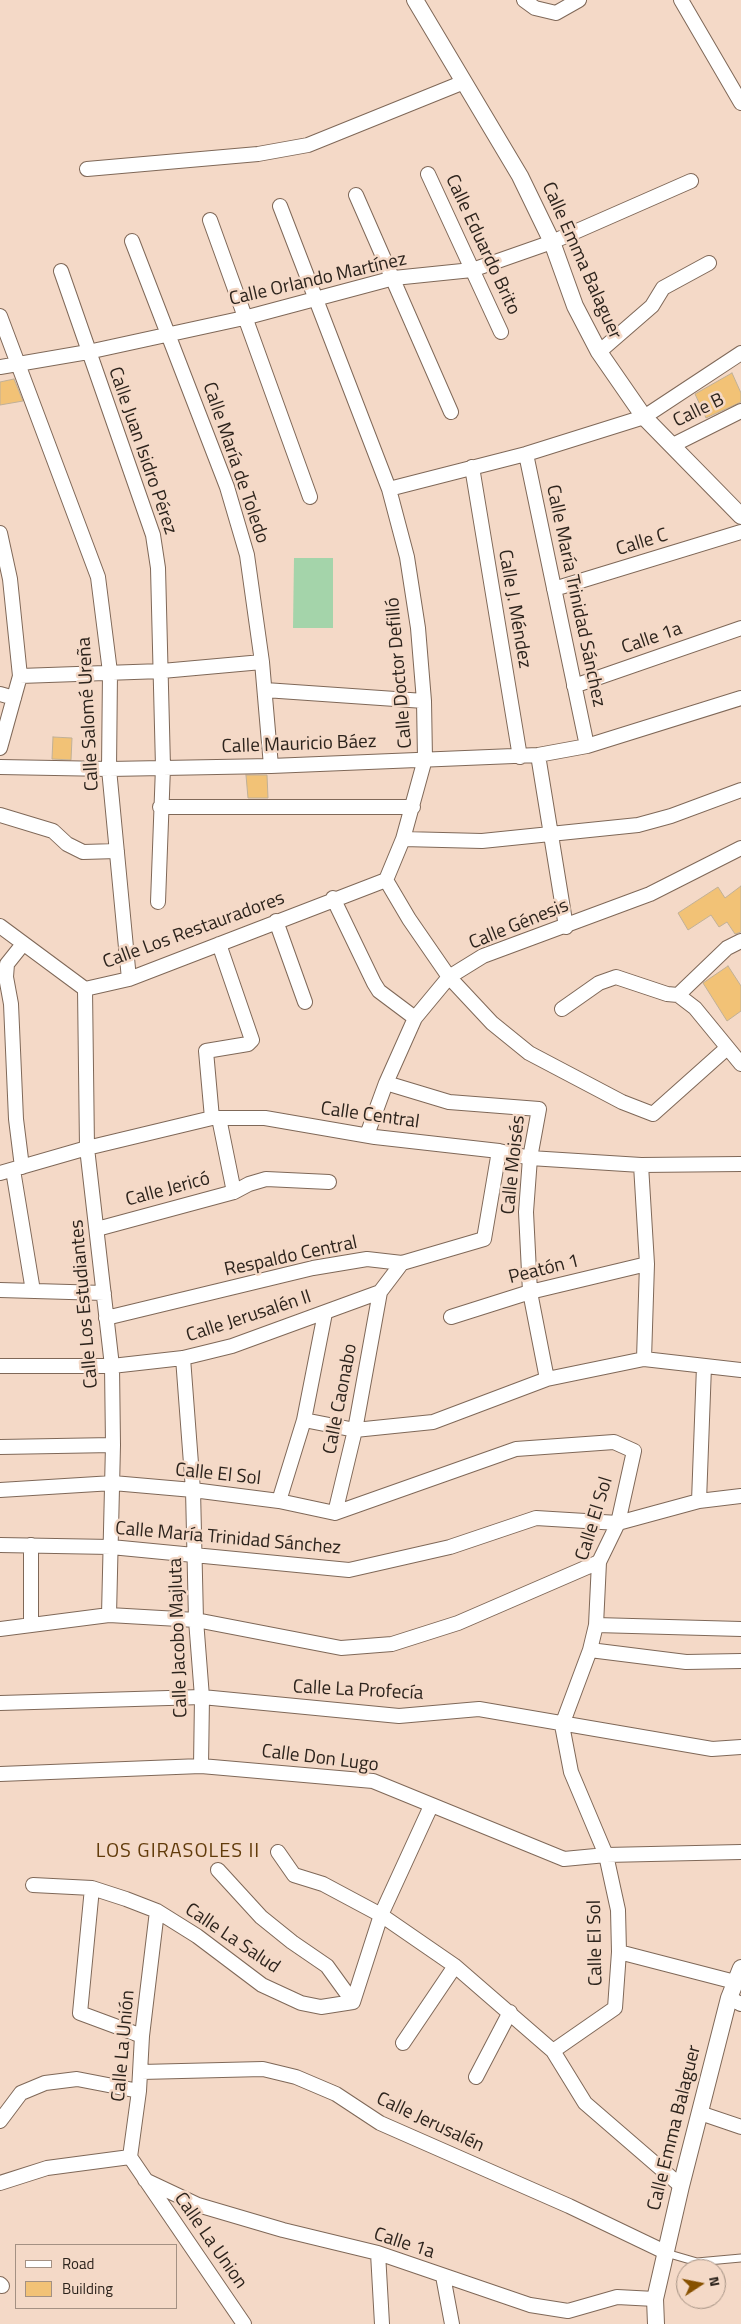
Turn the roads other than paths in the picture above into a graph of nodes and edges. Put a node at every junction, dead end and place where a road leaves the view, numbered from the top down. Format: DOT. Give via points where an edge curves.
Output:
graph roads {
  1 [pos="415,0"];
  2 [pos="524,0"];
  3 [pos="580,0"];
  4 [pos="681,0"];
  5 [pos="464,82"];
  6 [pos="741,103"];
  7 [pos="87,169"];
  8 [pos="428,174"];
  9 [pos="691,181"];
  10 [pos="356,195"];
  11 [pos="280,206"];
  12 [pos="210,220"];
  13 [pos="132,241"];
  14 [pos="552,242"];
  15 [pos="709,263"];
  16 [pos="472,270"];
  17 [pos="61,271"];
  18 [pos="394,278"];
  19 [pos="317,299"];
  20 [pos="0,316"];
  21 [pos="244,318"];
  22 [pos="501,332"];
  23 [pos="168,334"];
  24 [pos="88,352"];
  25 [pos="600,352"];
  26 [pos="741,353"];
  27 [pos="18,363"];
  28 [pos="0,367"];
  29 [pos="741,411"];
  30 [pos="452,412"];
  31 [pos="644,417"];
  32 [pos="673,445"];
  33 [pos="526,454"];
  34 [pos="472,467"];
  35 [pos="389,489"];
  36 [pos="310,497"];
  37 [pos="741,516"];
  38 [pos="741,532"];
  39 [pos="0,533"];
  40 [pos="5,580"];
  41 [pos="554,589"];
  42 [pos="741,628"];
  43 [pos="262,662"];
  44 [pos="162,671"];
  45 [pos="110,672"];
  46 [pos="20,676"];
  47 [pos="574,686"];
  48 [pos="265,690"];
  49 [pos="0,694"];
  50 [pos="14,698"];
  51 [pos="741,698"];
  52 [pos="424,701"];
  53 [pos="586,746"];
  54 [pos="0,748"];
  55 [pos="538,755"];
  56 [pos="520,757"];
  57 [pos="425,759"];
  58 [pos="271,766"];
  59 [pos="0,767"];
  60 [pos="163,768"];
  61 [pos="109,769"];
  62 [pos="741,790"];
  63 [pos="160,807"];
  64 [pos="413,807"];
  65 [pos="0,814"];
  66 [pos="550,834"];
  67 [pos="403,839"];
  68 [pos="741,848"];
  69 [pos="117,852"];
  70 [pos="386,880"];
  71 [pos="333,898"];
  72 [pos="158,902"];
  73 [pos="276,921"];
  74 [pos="0,926"];
  75 [pos="566,927"];
  76 [pos="741,941"];
  77 [pos="23,944"];
  78 [pos="219,944"];
  79 [pos="449,977"];
  80 [pos="129,979"];
  81 [pos="85,989"];
  82 [pos="678,996"];
  83 [pos="306,1002"];
  84 [pos="562,1009"];
  85 [pos="415,1018"];
  86 [pos="727,1048"];
  87 [pos="741,1064"];
  88 [pos="386,1083"];
  89 [pos="215,1118"];
  90 [pos="366,1135"];
  91 [pos="87,1148"];
  92 [pos="499,1151"];
  93 [pos="530,1158"];
  94 [pos="741,1164"];
  95 [pos="641,1165"];
  96 [pos="12,1170"];
  97 [pos="329,1182"];
  98 [pos="234,1192"];
  99 [pos="97,1229"];
  100 [pos="402,1263"];
  101 [pos="647,1264"];
  102 [pos="0,1290"];
  103 [pos="33,1291"];
  104 [pos="380,1292"];
  105 [pos="530,1292"];
  106 [pos="104,1293"];
  107 [pos="325,1312"];
  108 [pos="451,1317"];
  109 [pos="106,1318"];
  110 [pos="183,1358"];
  111 [pos="644,1359"];
  112 [pos="0,1366"];
  113 [pos="112,1366"];
  114 [pos="704,1366"];
  115 [pos="741,1370"];
  116 [pos="547,1379"];
  117 [pos="304,1420"];
  118 [pos="356,1430"];
  119 [pos="114,1445"];
  120 [pos="0,1447"];
  121 [pos="112,1483"];
  122 [pos="0,1490"];
  123 [pos="193,1490"];
  124 [pos="741,1496"];
  125 [pos="279,1501"];
  126 [pos="699,1501"];
  127 [pos="335,1513"];
  128 [pos="618,1522"];
  129 [pos="32,1545"];
  130 [pos="0,1546"];
  131 [pos="111,1546"];
  132 [pos="194,1555"];
  133 [pos="599,1562"];
  134 [pos="109,1615"];
  135 [pos="196,1620"];
  136 [pos="31,1624"];
  137 [pos="596,1625"];
  138 [pos="0,1629"];
  139 [pos="741,1629"];
  140 [pos="590,1650"];
  141 [pos="741,1661"];
  142 [pos="202,1697"];
  143 [pos="0,1704"];
  144 [pos="562,1725"];
  145 [pos="741,1747"];
  146 [pos="201,1766"];
  147 [pos="0,1774"];
  148 [pos="431,1806"];
  149 [pos="278,1852"];
  150 [pos="741,1852"];
  151 [pos="606,1855"];
  152 [pos="218,1870"];
  153 [pos="33,1885"];
  154 [pos="92,1888"];
  155 [pos="157,1911"];
  156 [pos="381,1915"];
  157 [pos="619,1952"];
  158 [pos="455,1966"];
  159 [pos="738,1975"];
  160 [pos="735,2001"];
  161 [pos="353,2002"];
  162 [pos="510,2012"];
  163 [pos="142,2036"];
  164 [pos="403,2043"];
  165 [pos="553,2051"];
  166 [pos="141,2072"];
  167 [pos="476,2078"];
  168 [pos="139,2091"];
  169 [pos="700,2113"];
  170 [pos="0,2120"];
  171 [pos="741,2127"];
  172 [pos="130,2157"];
  173 [pos="145,2180"];
  174 [pos="0,2183"];
  175 [pos="681,2186"];
  176 [pos="665,2252"];
  177 [pos="378,2253"];
  178 [pos="741,2258"];
  179 [pos="443,2276"];
  180 [pos="655,2299"];
  181 [pos="244,2324"];
  182 [pos="382,2324"];
  183 [pos="452,2324"];
  184 [pos="656,2324"];
  1 -- 5 [label="street, Calle Emma Balaguer"];
  2 -- 3 [label="street" via="535,8 556,13"];
  4 -- 6 [label="street"];
  5 -- 7 [label="street" via="308,145 249,155"];
  5 -- 14 [label="street, Calle Emma Balaguer" via="520,176"];
  8 -- 16 [label="street, Calle Eduardo Brito"];
  9 -- 14 [label="street, Calle Orlando Martínez"];
  10 -- 18 [label="street"];
  11 -- 19 [label="street, Calle Doctor Defilló"];
  12 -- 21 [label="street"];
  13 -- 23 [label="street, Calle María de Toledo"];
  14 -- 16 [label="street, Calle Orlando Martínez"];
  14 -- 25 [label="street, Calle Emma Balaguer" via="575,306"];
  15 -- 25 [label="street" via="663,288 652,306"];
  16 -- 18 [label="street, Calle Orlando Martínez"];
  16 -- 22 [label="street, Calle Eduardo Brito"];
  17 -- 24 [label="street, Calle Juan Isidro Pérez"];
  18 -- 19 [label="street, Calle Orlando Martínez"];
  18 -- 30 [label="street"];
  19 -- 21 [label="street, Calle Orlando Martínez"];
  19 -- 35 [label="street, Calle Doctor Defilló"];
  20 -- 27 [label="street, Calle Salomé Ureña"];
  21 -- 23 [label="street, Calle Orlando Martínez"];
  21 -- 36 [label="street"];
  23 -- 24 [label="street, Calle Orlando Martínez"];
  23 -- 43 [label="street, Calle María de Toledo" via="227,487 247,555"];
  24 -- 27 [label="street, Calle Orlando Martínez"];
  24 -- 44 [label="street, Calle Juan Isidro Pérez" via="152,535 158,568"];
  25 -- 31 [label="street, Calle Emma Balaguer"];
  26 -- 31 [label="street"];
  27 -- 28 [label="street, Calle Orlando Martínez"];
  27 -- 45 [label="street, Calle Salomé Ureña" via="98,576"];
  29 -- 32 [label="street, Calle B"];
  31 -- 32 [label="street, Calle Emma Balaguer"];
  31 -- 33 [label="street"];
  32 -- 37 [label="street, Calle Emma Balaguer"];
  33 -- 34 [label="street"];
  33 -- 41 [label="street, Calle María Trinidad Sánchez"];
  34 -- 35 [label="street"];
  34 -- 56 [label="street, Calle J. Méndez"];
  35 -- 52 [label="street, Calle Doctor Defilló" via="407,557 418,628"];
  38 -- 41 [label="street, Calle C"];
  39 -- 40 [label="street"];
  40 -- 46 [label="street"];
  41 -- 47 [label="street, Calle María Trinidad Sánchez"];
  42 -- 47 [label="street, Calle 1a"];
  43 -- 44 [label="street"];
  43 -- 48 [label="street, Calle María de Toledo"];
  44 -- 45 [label="street"];
  44 -- 60 [label="street, Calle Juan Isidro Pérez"];
  45 -- 46 [label="street"];
  45 -- 61 [label="street, Calle Salomé Ureña"];
  46 -- 50 [label="street"];
  47 -- 53 [label="street, Calle María Trinidad Sánchez"];
  48 -- 52 [label="street"];
  48 -- 58 [label="street, Calle María de Toledo"];
  49 -- 50 [label="street"];
  50 -- 54 [label="street"];
  51 -- 53 [label="street, Calle Mauricio Báez"];
  52 -- 57 [label="street, Calle Doctor Defilló"];
  53 -- 55 [label="street, Calle Mauricio Báez"];
  55 -- 56 [label="street, Calle Mauricio Báez"];
  55 -- 66 [label="street"];
  56 -- 57 [label="street, Calle Mauricio Báez"];
  57 -- 58 [label="street, Calle Mauricio Báez"];
  57 -- 64 [label="street, Calle Doctor Defilló"];
  58 -- 60 [label="street, Calle Mauricio Báez"];
  59 -- 61 [label="street, Calle Mauricio Báez"];
  60 -- 61 [label="street, Calle Mauricio Báez"];
  60 -- 63 [label="street, Calle Juan Isidro Pérez"];
  61 -- 69 [label="street, Calle Salomé Ureña"];
  62 -- 66 [label="street" via="638,825"];
  63 -- 64 [label="street"];
  63 -- 72 [label="street, Calle Juan Isidro Pérez"];
  64 -- 67 [label="street, Calle Doctor Defilló"];
  65 -- 69 [label="street" via="53,831 67,844 83,852"];
  66 -- 67 [label="street" via="482,841"];
  66 -- 75 [label="street"];
  67 -- 70 [label="street, Calle Doctor Defilló"];
  68 -- 75 [label="street, Calle Génesis" via="650,894"];
  69 -- 80 [label="street, Calle Salomé Ureña"];
  70 -- 71 [label="street, Calle Los Restauradores"];
  70 -- 79 [label="street"];
  71 -- 73 [label="street, Calle Los Restauradores"];
  71 -- 85 [label="street" via="379,991"];
  73 -- 78 [label="street, Calle Los Restauradores"];
  73 -- 83 [label="street"];
  74 -- 77 [label="street, Calle Los Restauradores"];
  75 -- 79 [label="street, Calle Génesis" via="483,956"];
  76 -- 82 [label="street" via="728,948"];
  77 -- 81 [label="street, Calle Los Restauradores"];
  77 -- 96 [label="street" via="7,964 6,977 11,1004 16,1119"];
  78 -- 80 [label="street, Calle Los Restauradores"];
  78 -- 89 [label="street, Calle Jericó" via="252,1040 248,1044 206,1051"];
  79 -- 85 [label="street, Calle Génesis"];
  79 -- 86 [label="street" via="492,1023 529,1053 622,1102 653,1114"];
  80 -- 81 [label="street, Calle Los Restauradores"];
  81 -- 91 [label="street, Calle Los Estudiantes"];
  82 -- 84 [label="street" via="616,977 599,983"];
  82 -- 86 [label="street" via="695,1008"];
  85 -- 88 [label="street, Calle Génesis"];
  86 -- 87 [label="street"];
  88 -- 90 [label="street, Calle Génesis"];
  88 -- 93 [label="street, Calle Moisés" via="449,1102 539,1109"];
  89 -- 90 [label="street, Calle Central" via="264,1118"];
  89 -- 91 [label="street, Calle Central"];
  89 -- 98 [label="street, Calle Jericó"];
  90 -- 92 [label="street, Calle Central"];
  91 -- 96 [label="street, Calle Central"];
  91 -- 99 [label="street, Calle Los Estudiantes"];
  92 -- 93 [label="street, Calle Central"];
  92 -- 100 [label="street, Respaldo Central" via="484,1239"];
  93 -- 95 [label="street, Calle Central"];
  93 -- 105 [label="street, Calle Moisés" via="526,1212"];
  94 -- 95 [label="street, Calle Central"];
  95 -- 101 [label="street"];
  96 -- 103 [label="street"];
  97 -- 98 [label="street" via="266,1179"];
  98 -- 99 [label="street, Calle Jericó"];
  99 -- 106 [label="street, Calle Los Estudiantes"];
  100 -- 104 [label="street"];
  100 -- 109 [label="street, Respaldo Central" via="368,1259 313,1268"];
  101 -- 105 [label="street, Peatón 1"];
  101 -- 111 [label="street"];
  102 -- 103 [label="street"];
  103 -- 106 [label="street"];
  104 -- 107 [label="street, Calle Jerusalén II"];
  104 -- 118 [label="street, Calle Caonabo"];
  105 -- 108 [label="street, Peatón 1"];
  105 -- 116 [label="street, Calle Moisés"];
  106 -- 109 [label="street, Calle Los Estudiantes"];
  107 -- 110 [label="street, Calle Jerusalén II" via="232,1346"];
  107 -- 117 [label="street"];
  109 -- 113 [label="street, Calle Los Estudiantes"];
  110 -- 113 [label="street, Calle Jerusalén II"];
  110 -- 123 [label="street, Calle Jacobo Majluta"];
  111 -- 114 [label="street"];
  111 -- 116 [label="street"];
  112 -- 113 [label="street, Calle Jerusalén II"];
  113 -- 119 [label="street, Calle Los Estudiantes"];
  114 -- 115 [label="street"];
  114 -- 126 [label="street"];
  116 -- 118 [label="street" via="433,1422"];
  117 -- 118 [label="street"];
  117 -- 125 [label="street"];
  118 -- 127 [label="street, Calle Caonabo"];
  119 -- 120 [label="street"];
  119 -- 121 [label="street, Calle Los Estudiantes"];
  121 -- 122 [label="street, Calle El Sol"];
  121 -- 123 [label="street, Calle El Sol"];
  121 -- 131 [label="street, Calle Los Estudiantes"];
  123 -- 125 [label="street, Calle El Sol"];
  123 -- 132 [label="street, Calle Jacobo Majluta"];
  124 -- 126 [label="street, Calle María Trinidad Sánchez"];
  125 -- 127 [label="street, Calle El Sol"];
  126 -- 128 [label="street, Calle María Trinidad Sánchez"];
  127 -- 128 [label="street, Calle El Sol" via="516,1449 614,1442 634,1451"];
  128 -- 132 [label="street, Calle María Trinidad Sánchez" via="536,1518 450,1546 349,1570"];
  128 -- 133 [label="street, Calle El Sol"];
  129 -- 130 [label="street, Calle María Trinidad Sánchez"];
  129 -- 131 [label="street, Calle María Trinidad Sánchez"];
  129 -- 136 [label="street"];
  131 -- 132 [label="street, Calle María Trinidad Sánchez"];
  131 -- 134 [label="street, Calle Los Estudiantes"];
  132 -- 135 [label="street, Calle Jacobo Majluta"];
  133 -- 135 [label="street" via="458,1623 392,1644 341,1648"];
  133 -- 137 [label="street, Calle El Sol"];
  134 -- 135 [label="street"];
  134 -- 136 [label="street"];
  135 -- 142 [label="street, Calle Jacobo Majluta"];
  136 -- 138 [label="street"];
  137 -- 139 [label="street"];
  137 -- 140 [label="street, Calle El Sol"];
  140 -- 141 [label="street" via="686,1662"];
  140 -- 144 [label="street, Calle El Sol"];
  142 -- 143 [label="street, Calle La Profecía"];
  142 -- 144 [label="street, Calle La Profecía" via="399,1716 479,1709"];
  142 -- 146 [label="street, Calle Jacobo Majluta"];
  144 -- 145 [label="street, Calle La Profecía" via="712,1749"];
  144 -- 151 [label="street, Calle El Sol" via="571,1772"];
  146 -- 147 [label="street, Calle Don Lugo"];
  146 -- 148 [label="street, Calle Don Lugo" via="373,1781"];
  148 -- 151 [label="street, Calle Don Lugo" via="564,1859"];
  148 -- 156 [label="street"];
  149 -- 156 [label="street" via="294,1875 323,1884"];
  150 -- 151 [label="street, Calle Don Lugo"];
  151 -- 157 [label="street, Calle El Sol" via="618,1910"];
  152 -- 161 [label="street" via="261,1917 327,1966"];
  153 -- 154 [label="street, Calle La Salud"];
  154 -- 155 [label="street, Calle La Salud"];
  154 -- 163 [label="street" via="80,2013"];
  155 -- 161 [label="street, Calle La Salud" via="197,1936 262,1985 302,2003 321,2007"];
  155 -- 163 [label="street, Calle La Unión"];
  156 -- 158 [label="street"];
  156 -- 161 [label="street"];
  157 -- 159 [label="street"];
  157 -- 165 [label="street, Calle El Sol" via="615,2008"];
  158 -- 162 [label="street"];
  158 -- 164 [label="street"];
  159 -- 160 [label="street, Calle Emma Balaguer"];
  160 -- 169 [label="street, Calle Emma Balaguer"];
  162 -- 165 [label="street"];
  162 -- 167 [label="street"];
  163 -- 166 [label="street, Calle La Unión"];
  165 -- 175 [label="street" via="585,2103"];
  166 -- 168 [label="street, Calle La Unión"];
  166 -- 176 [label="street, Calle Jerusalén" via="263,2070 296,2077 336,2094 380,2123"];
  168 -- 170 [label="street" via="77,2079 44,2082 21,2093"];
  168 -- 172 [label="street, Calle La Unión"];
  169 -- 171 [label="street"];
  169 -- 175 [label="street, Calle Emma Balaguer"];
  172 -- 173 [label="street"];
  172 -- 174 [label="street" via="48,2168"];
  173 -- 177 [label="street, Calle 1a" via="198,2206"];
  173 -- 181 [label="street, Calle La Union"];
  175 -- 176 [label="street, Calle Emma Balaguer"];
  176 -- 178 [label="lane" via="697,2262"];
  176 -- 180 [label="street, Calle Emma Balaguer"];
  177 -- 179 [label="street, Calle 1a"];
  177 -- 182 [label="street"];
  179 -- 180 [label="street, Calle 1a" via="530,2305 568,2311 617,2297"];
  179 -- 183 [label="street"];
  180 -- 184 [label="street, Calle Emma Balaguer"];
}
